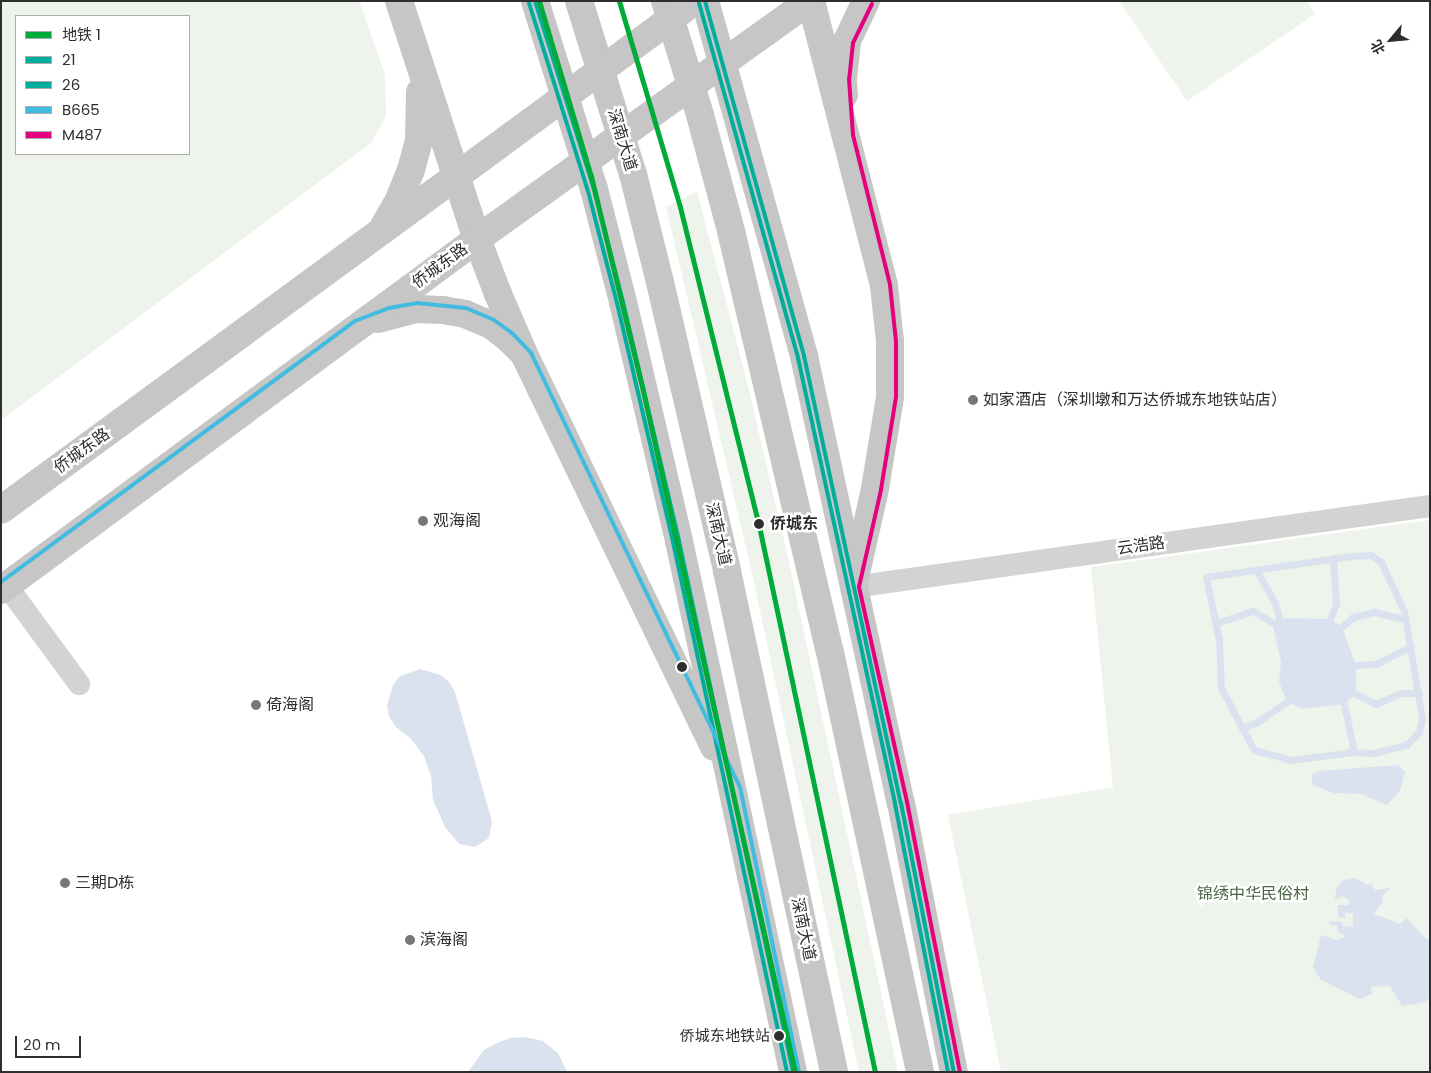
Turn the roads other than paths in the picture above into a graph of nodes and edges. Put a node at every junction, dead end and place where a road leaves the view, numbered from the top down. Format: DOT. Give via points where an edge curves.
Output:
graph roads {
  1 [pos="399,1"];
  2 [pos="535,1"];
  3 [pos="579,1"];
  4 [pos="665,1"];
  5 [pos="695,1"];
  6 [pos="706,1"];
  7 [pos="811,1"];
  8 [pos="866,1"];
  9 [pos="418,62"];
  10 [pos="847,136"];
  11 [pos="456,178"];
  12 [pos="378,235"];
  13 [pos="477,239"];
  14 [pos="358,327"];
  15 [pos="525,356"];
  16 [pos="1430,506"];
  17 [pos="1,510"];
  18 [pos="853,587"];
  19 [pos="4,588"];
  20 [pos="79,684"];
  21 [pos="734,789"];
  22 [pos="793,1072"];
  23 [pos="834,1072"];
  24 [pos="920,1072"];
  25 [pos="954,1072"];
  1 -- 9 [label="main road"];
  2 -- 21 [label="main road" via="594,189 623,302"];
  3 -- 23 [label="main road, 深南大道" via="633,174 659,278 727,571"];
  4 -- 24 [label="main road" via="732,231 830,652"];
  5 -- 11 [label="main road, 侨城东路"];
  6 -- 18 [label="main road" via="804,356"];
  7 -- 10 [label="main road"];
  7 -- 13 [label="main road, 侨城东路"];
  8 -- 10 [label="main road" via="847,40 843,79"];
  9 -- 11 [label="main road"];
  9 -- 12 [label="main road" via="419,140 398,202"];
  10 -- 18 [label="main road" via="884,286 890,341 890,397 876,489"];
  11 -- 12 [label="main road, 侨城东路"];
  11 -- 13 [label="main road"];
  12 -- 17 [label="main road, 侨城东路"];
  13 -- 14 [label="main road, 侨城东路"];
  13 -- 15 [label="main road"];
  14 -- 15 [label="main road" via="391,314 417,309 443,310 465,314 491,325"];
  14 -- 19 [label="main road, 侨城东路"];
  15 -- 21 [label="main road"];
  16 -- 18 [label="street, 云浩路"];
  18 -- 25 [label="main road" via="901,803"];
  19 -- 20 [label="street"];
  21 -- 22 [label="main road"];
}
